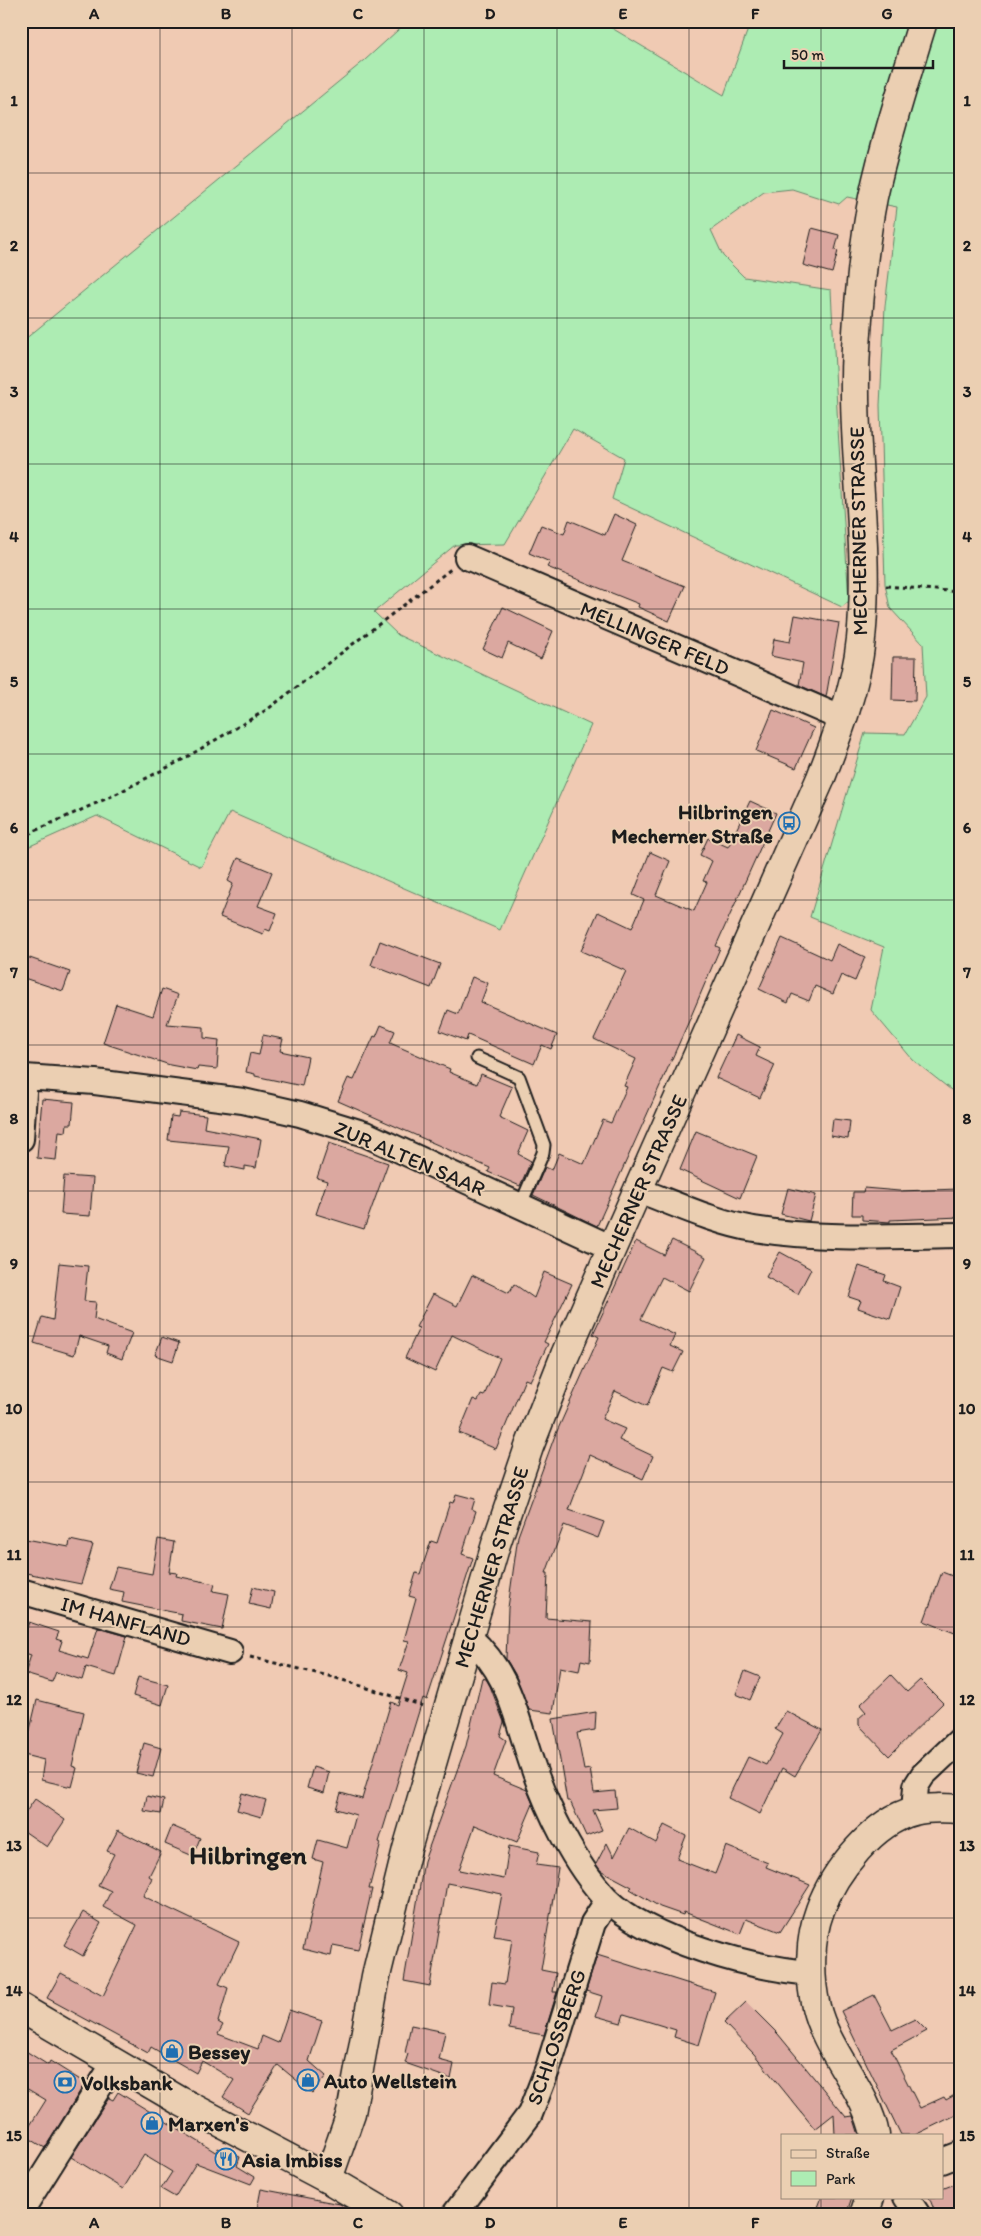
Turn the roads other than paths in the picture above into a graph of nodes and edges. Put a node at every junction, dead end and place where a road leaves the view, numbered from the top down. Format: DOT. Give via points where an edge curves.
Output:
graph roads {
  1 [pos="923,21"];
  2 [pos="468,557"];
  3 [pos="843,719"];
  4 [pos="478,1058"];
  5 [pos="23,1077"];
  6 [pos="21,1139"];
  7 [pos="638,1190"];
  8 [pos="520,1206"];
  9 [pos="960,1235"];
  10 [pos="612,1248"];
  11 [pos="21,1591"];
  12 [pos="469,1637"];
  13 [pos="230,1652"];
  14 [pos="960,1740"];
  15 [pos="960,1809"];
  16 [pos="914,1811"];
  17 [pos="608,1900"];
  18 [pos="811,1973"];
  19 [pos="21,2008"];
  20 [pos="115,2062"];
  21 [pos="875,2134"];
  22 [pos="960,2154"];
  23 [pos="944,2160"];
  24 [pos="328,2179"];
  25 [pos="870,2198"];
  26 [pos="907,2198"];
  27 [pos="373,2210"];
  28 [pos="21,2211"];
  29 [pos="454,2215"];
  30 [pos="864,2215"];
  31 [pos="918,2215"];
  1 -- 3 [label="main road, MECHERNER STRASSE" via="873,198 862,274 856,349 856,444 863,585 859,657"];
  2 -- 3 [label="street, MELLINGER FELD"];
  3 -- 7 [label="main road, MECHERNER STRASSE" via="820,780"];
  4 -- 8 [label="lane" via="519,1077 544,1145"];
  5 -- 6 [label="street"];
  5 -- 8 [label="street, ZUR ALTEN SAAR" via="234,1099 300,1114 365,1134"];
  7 -- 9 [label="street" via="752,1228 793,1234"];
  7 -- 10 [label="main road, MECHERNER STRASSE"];
  8 -- 10 [label="street, ZUR ALTEN SAAR"];
  10 -- 12 [label="main road, MECHERNER STRASSE" via="529,1447"];
  11 -- 13 [label="street, IM HANFLAND"];
  12 -- 17 [label="street" via="492,1659 506,1685 532,1766 551,1811 593,1882"];
  12 -- 24 [label="main road, MECHERNER STRASSE" via="407,1849 388,1923 351,2112"];
  14 -- 16 [label="street" via="923,1775 916,1786"];
  15 -- 16 [label="main road" via="941,1807"];
  16 -- 18 [label="main road" via="885,1826 847,1861 820,1910"];
  17 -- 18 [label="street" via="657,1931 711,1953 754,1965"];
  17 -- 29 [label="street, SCHLOSSBERG" via="593,1923 549,2065 530,2114"];
  18 -- 21 [label="main road" via="816,2007 825,2032 865,2107"];
  19 -- 20 [label="main road"];
  20 -- 24 [label="main road" via="180,2101"];
  20 -- 28 [label="street"];
  22 -- 23 [label="street"];
  24 -- 27 [label="main road"];
  25 -- 30 [label="main road"];
  26 -- 31 [label="street"];
}
